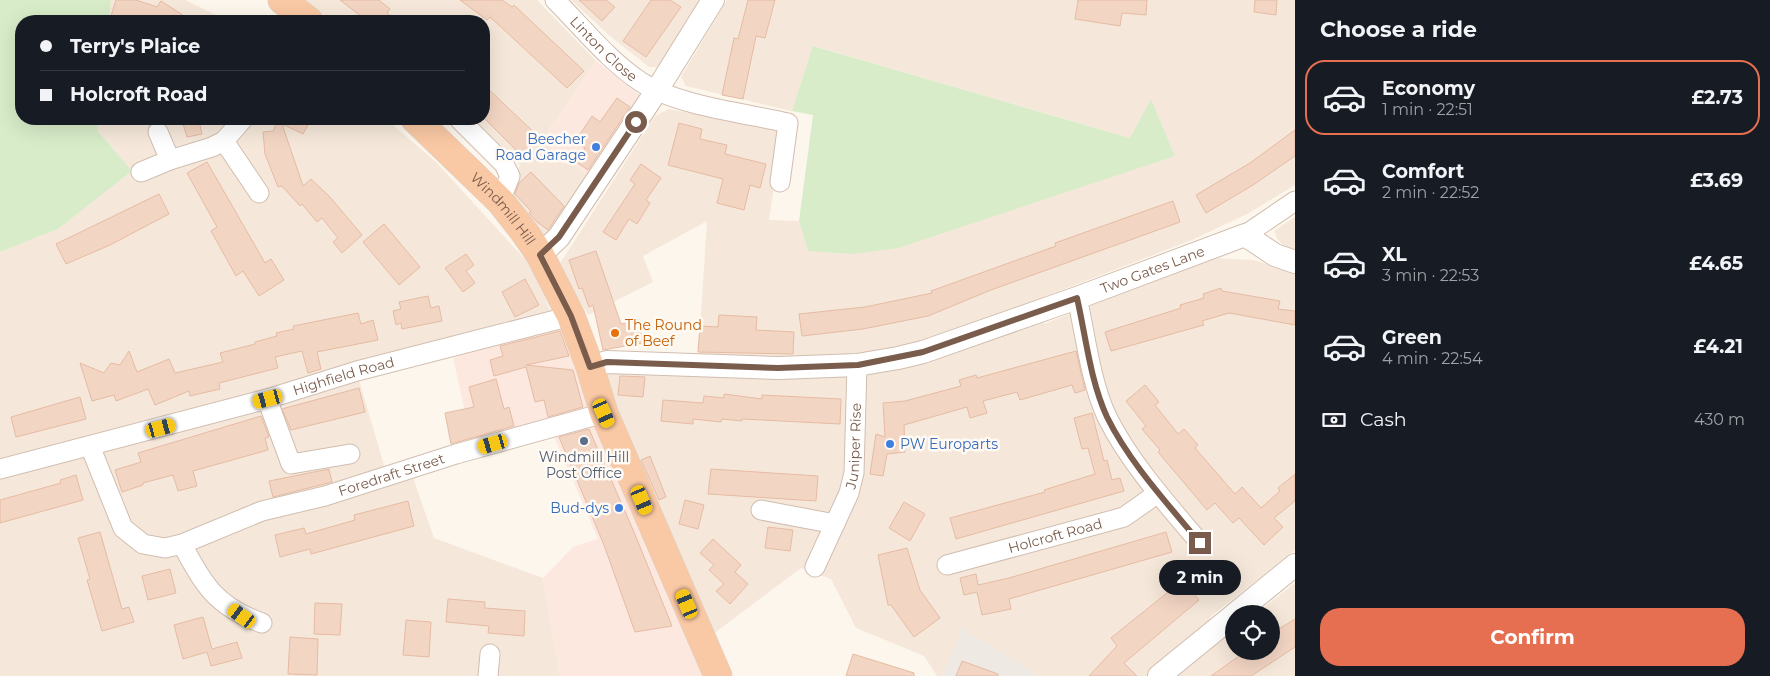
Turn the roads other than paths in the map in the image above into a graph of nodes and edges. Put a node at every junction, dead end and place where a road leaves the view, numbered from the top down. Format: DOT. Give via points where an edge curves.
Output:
graph roads {
  1 [pos="282,0"];
  2 [pos="555,0"];
  3 [pos="713,0"];
  4 [pos="301,15"];
  5 [pos="658,90"];
  6 [pos="238,125"];
  7 [pos="421,125"];
  8 [pos="465,125"];
  9 [pos="158,132"];
  10 [pos="224,141"];
  11 [pos="170,160"];
  12 [pos="141,172"];
  13 [pos="780,182"];
  14 [pos="259,193"];
  15 [pos="500,201"];
  16 [pos="1295,202"];
  17 [pos="1245,235"];
  18 [pos="540,255"];
  19 [pos="1295,262"];
  20 [pos="1077,298"];
  21 [pos="571,316"];
  22 [pos="858,365"];
  23 [pos="590,367"];
  24 [pos="268,399"];
  25 [pos="604,413"];
  26 [pos="90,446"];
  27 [pos="350,454"];
  28 [pos="0,469"];
  29 [pos="1158,494"];
  30 [pos="761,510"];
  31 [pos="835,524"];
  32 [pos="1200,543"];
  33 [pos="182,544"];
  34 [pos="947,565"];
  35 [pos="1295,565"];
  36 [pos="815,567"];
  37 [pos="1245,605"];
  38 [pos="1225,621"];
  39 [pos="262,623"];
  40 [pos="490,654"];
  41 [pos="488,676"];
  42 [pos="718,676"];
  43 [pos="1159,676"];
  1 -- 4 [label="highway"];
  2 -- 5 [label="street, Linton Close" via="619,64 641,82"];
  3 -- 5 [label="street"];
  5 -- 13 [label="street, Linton Close" via="692,102 788,123"];
  5 -- 18 [label="street" via="559,237"];
  6 -- 10 [label="street"];
  7 -- 15 [label="highway, Windmill Hill"];
  8 -- 15 [label="street" via="504,164 510,176"];
  9 -- 11 [label="street"];
  10 -- 11 [label="street"];
  10 -- 14 [label="street"];
  11 -- 12 [label="street"];
  15 -- 18 [label="highway, Windmill Hill"];
  16 -- 17 [label="street"];
  17 -- 19 [label="street" via="1275,255"];
  17 -- 20 [label="street, Two Gates Lane"];
  18 -- 21 [label="highway, Windmill Hill"];
  20 -- 22 [label="street, Two Gates Lane" via="923,352"];
  20 -- 29 [label="street" via="1107,417"];
  21 -- 23 [label="highway, Windmill Hill"];
  21 -- 24 [label="street, Highfield Road" via="358,371"];
  22 -- 23 [label="street, Two Gates Lane" via="778,368 607,362"];
  22 -- 31 [label="street, Juniper Rise" via="854,472 849,493"];
  23 -- 25 [label="highway, Windmill Hill"];
  24 -- 26 [label="street, Highfield Road"];
  24 -- 27 [label="street" via="291,464"];
  25 -- 33 [label="street, Foredraft Street" via="456,454 325,496 262,511"];
  25 -- 42 [label="highway, Windmill Hill"];
  26 -- 28 [label="street, Highfield Road"];
  26 -- 33 [label="street, Foredraft Street" via="123,528 144,544 165,548"];
  29 -- 32 [label="street"];
  29 -- 34 [label="street, Holcroft Road" via="1124,517"];
  30 -- 31 [label="street"];
  31 -- 36 [label="street, Juniper Rise"];
  33 -- 39 [label="street" via="200,580 220,600 242,616"];
  35 -- 37 [label="street"];
  38 -- 43 [label="street"];
  40 -- 41 [label="street"];
}
